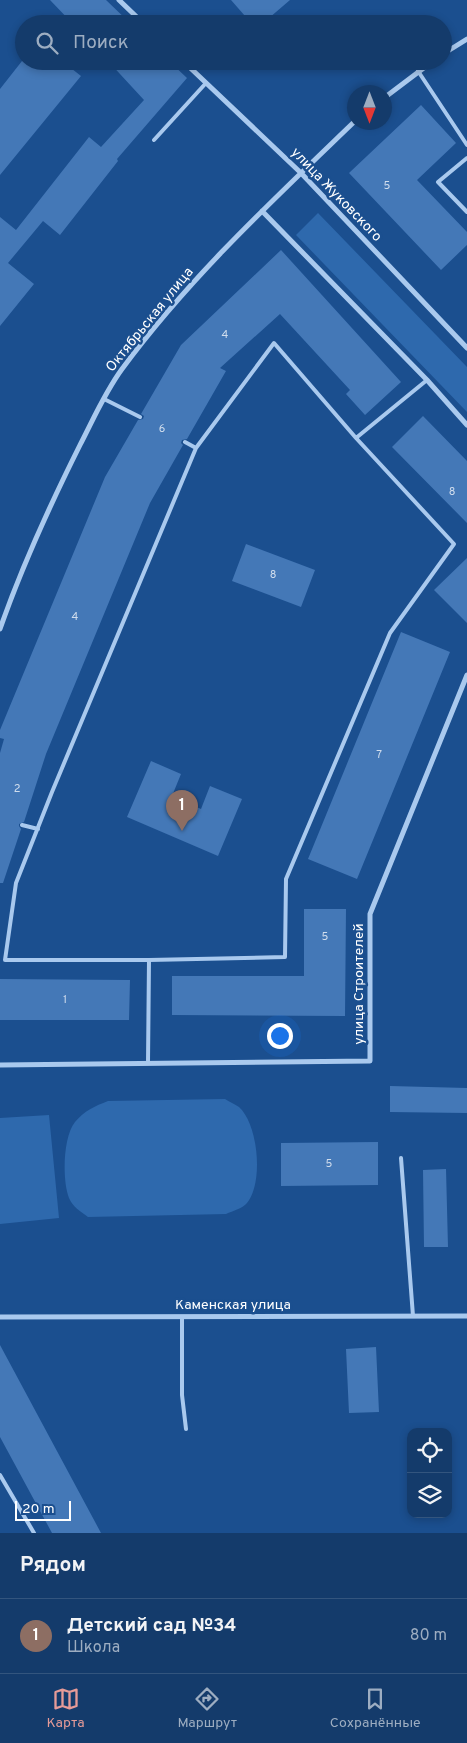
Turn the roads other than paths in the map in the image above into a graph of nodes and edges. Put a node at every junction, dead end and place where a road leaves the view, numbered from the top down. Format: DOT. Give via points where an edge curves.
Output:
graph roads {
  1 [pos="119,0"];
  2 [pos="135,15"];
  3 [pos="467,39"];
  4 [pos="452,48"];
  5 [pos="193,70"];
  6 [pos="418,71"];
  7 [pos="206,83"];
  8 [pos="392,92"];
  9 [pos="347,129"];
  10 [pos="154,140"];
  11 [pos="467,145"];
  12 [pos="467,158"];
  13 [pos="301,173"];
  14 [pos="262,211"];
  15 [pos="467,212"];
  16 [pos="467,348"];
  17 [pos="426,380"];
  18 [pos="104,399"];
  19 [pos="140,417"];
  20 [pos="467,425"];
  21 [pos="356,438"];
  22 [pos="185,442"];
  23 [pos="196,448"];
  24 [pos="0,628"];
  25 [pos="467,675"];
  26 [pos="22,825"];
  27 [pos="38,829"];
  28 [pos="149,960"];
  29 [pos="148,1063"];
  30 [pos="0,1064"];
  31 [pos="402,1158"];
  32 [pos="413,1316"];
  33 [pos="467,1316"];
  34 [pos="0,1317"];
  35 [pos="182,1317"];
  36 [pos="186,1429"];
  37 [pos="0,1475"];
  38 [pos="34,1533"];
  1 -- 2 [label="street"];
  3 -- 4 [label="street"];
  5 -- 7 [label="street, улица Жуковского"];
  6 -- 8 [label="street"];
  6 -- 11 [label="lane"];
  7 -- 10 [label="lane"];
  7 -- 13 [label="street, улица Жуковского"];
  9 -- 13 [label="street, Октябрьская улица"];
  12 -- 15 [label="lane" via="438,182"];
  13 -- 14 [label="street, Октябрьская улица"];
  13 -- 16 [label="street, улица Жуковского"];
  14 -- 17 [label="street"];
  14 -- 18 [label="street, Октябрьская улица" via="188,288 121,370"];
  17 -- 20 [label="street"];
  17 -- 21 [label="lane"];
  18 -- 19 [label="lane"];
  18 -- 24 [label="street, Октябрьская улица" via="54,497"];
  21 -- 23 [label="lane" via="274,343"];
  21 -- 28 [label="lane" via="454,544 390,633 286,879 285,957"];
  22 -- 23 [label="lane"];
  23 -- 27 [label="lane"];
  25 -- 29 [label="street, улица Строителей" via="370,914 370,1061"];
  26 -- 27 [label="lane"];
  27 -- 28 [label="lane" via="16,883 4,960"];
  28 -- 29 [label="lane"];
  29 -- 30 [label="street, улица Строителей"];
  31 -- 32 [label="lane"];
  32 -- 33 [label="street, Каменская улица"];
  32 -- 35 [label="street, Каменская улица"];
  34 -- 35 [label="street, Каменская улица"];
  35 -- 36 [label="lane" via="182,1395"];
  37 -- 38 [label="lane"];
}
